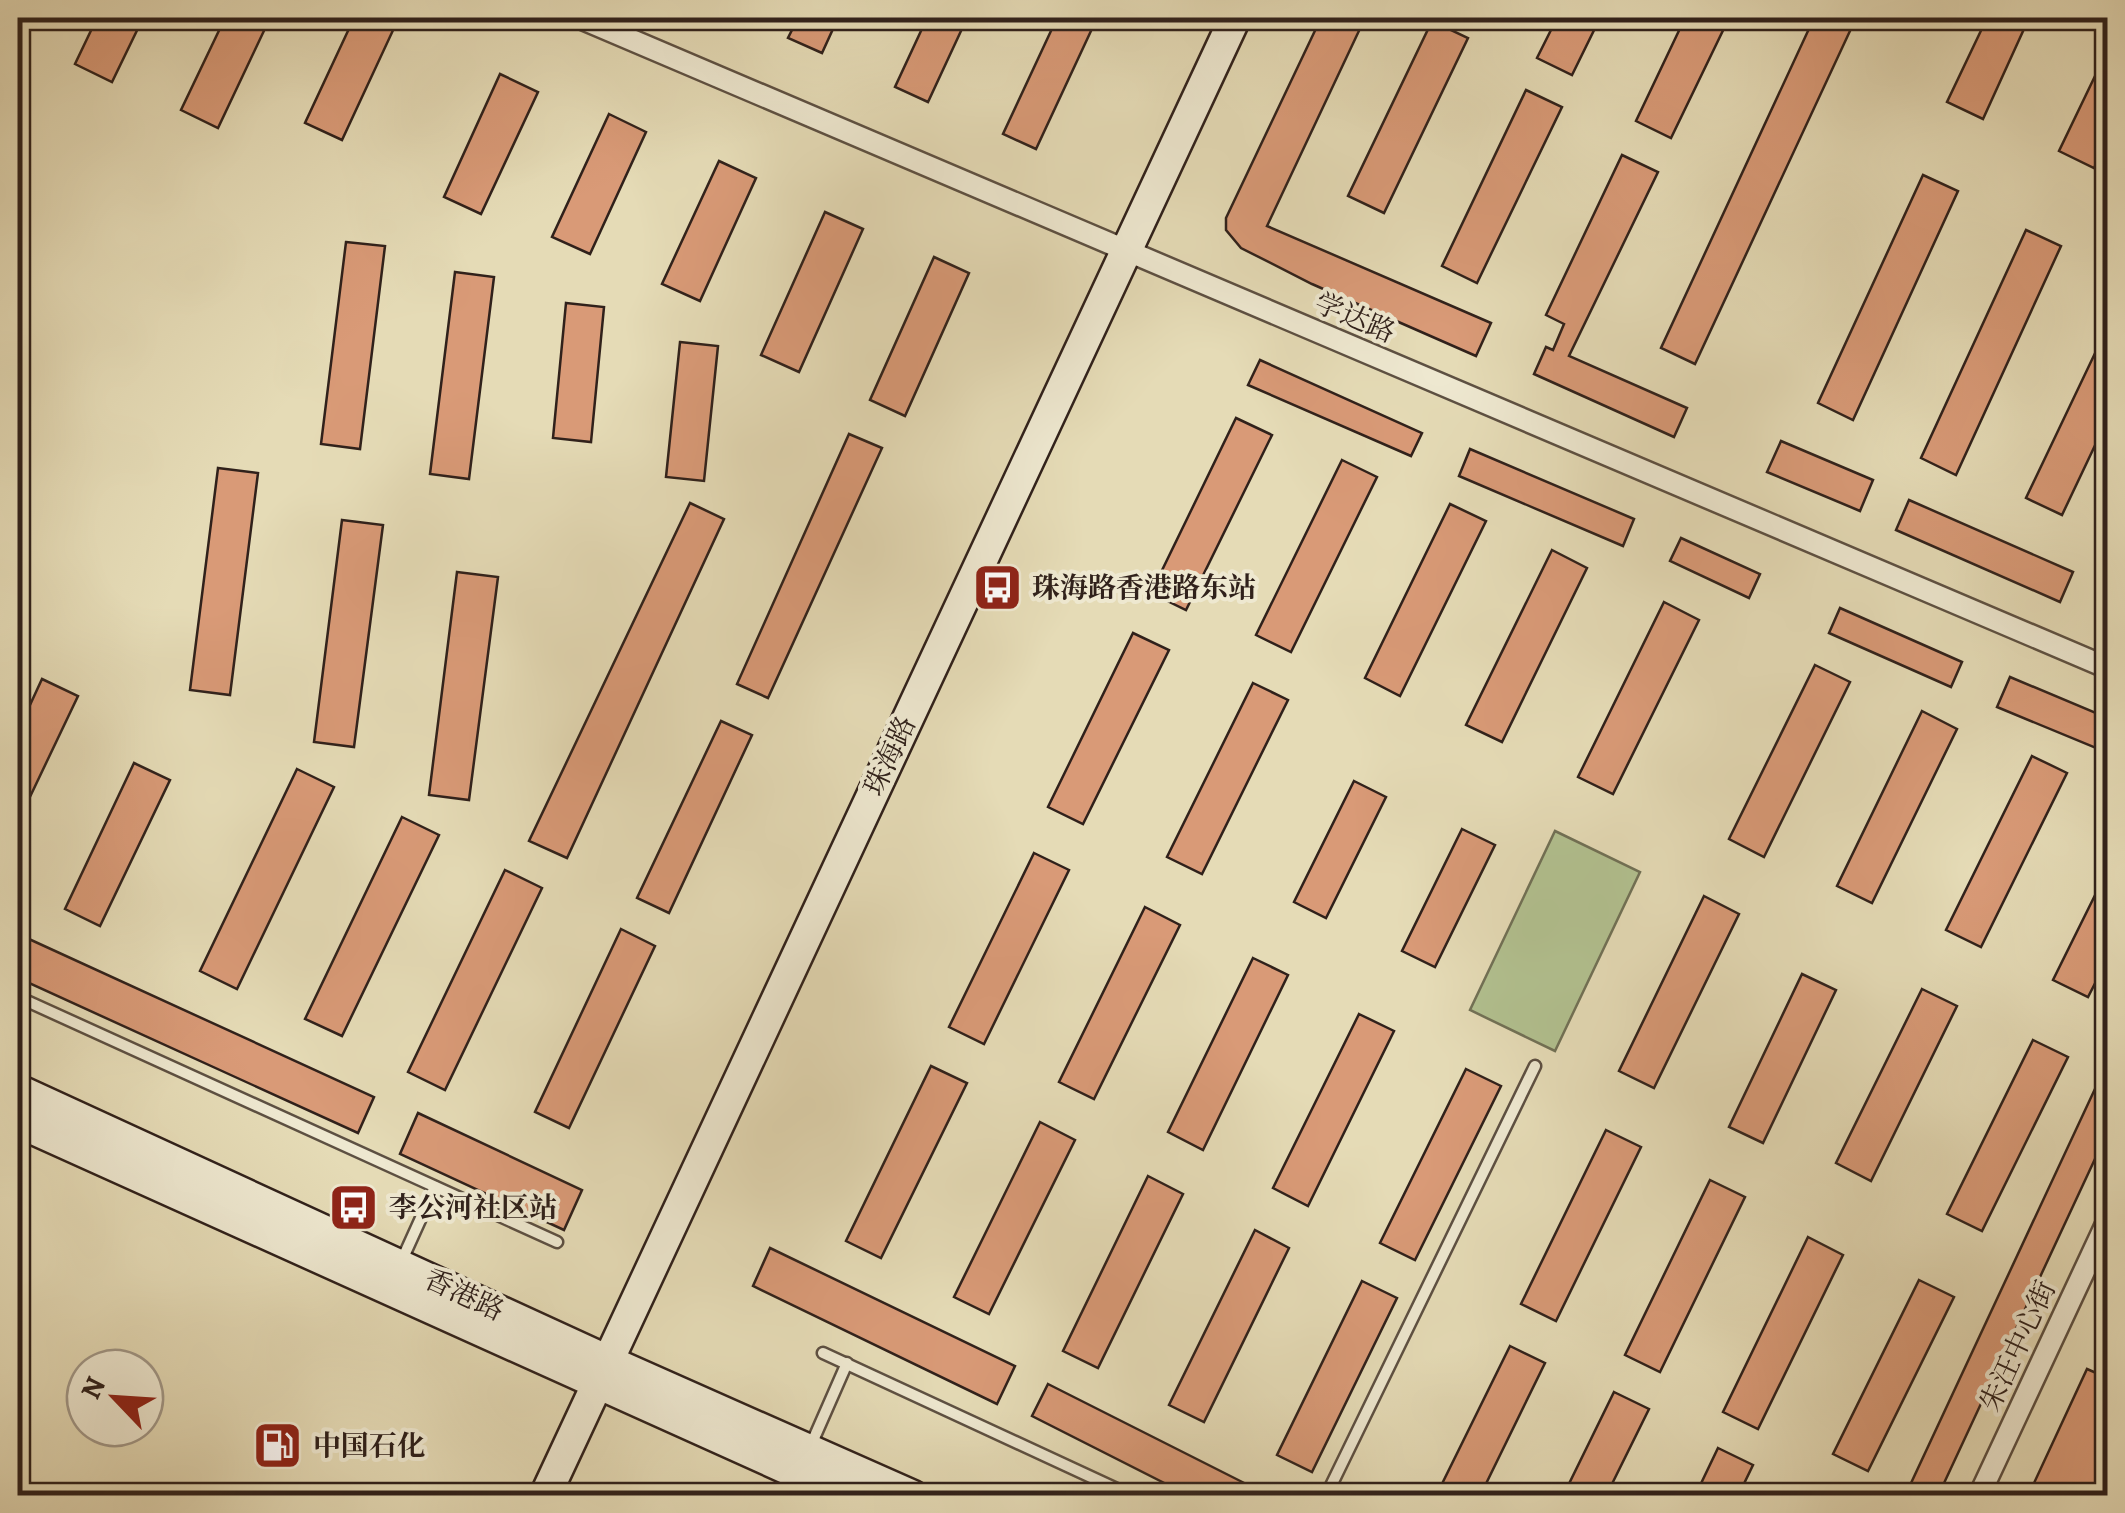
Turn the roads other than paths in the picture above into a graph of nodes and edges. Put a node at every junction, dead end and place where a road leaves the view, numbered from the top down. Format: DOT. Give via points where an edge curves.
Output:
graph roads {
  1 [pos="580,18"];
  2 [pos="1235,18"];
  3 [pos="1125,250"];
  4 [pos="2108,668"];
  5 [pos="18,997"];
  6 [pos="1535,1066"];
  7 [pos="18,1090"];
  8 [pos="18,1122"];
  9 [pos="435,1187"];
  10 [pos="2108,1220"];
  11 [pos="556,1242"];
  12 [pos="400,1266"];
  13 [pos="823,1353"];
  14 [pos="846,1364"];
  15 [pos="603,1373"];
  16 [pos="809,1450"];
  17 [pos="544,1496"];
  18 [pos="626,1496"];
  19 [pos="638,1496"];
  20 [pos="848,1496"];
  21 [pos="913,1496"];
  22 [pos="1132,1496"];
  23 [pos="1326,1496"];
  24 [pos="1979,1496"];
  1 -- 3 [label="street, 学达路"];
  2 -- 3 [label="main road, 珠海路"];
  3 -- 4 [label="street, 学达路"];
  3 -- 15 [label="main road, 珠海路"];
  5 -- 9 [label="lane"];
  6 -- 23 [label="lane"];
  7 -- 12 [label="main road, 香港路"];
  8 -- 15 [label="main road, 香港路"];
  9 -- 11 [label="lane"];
  9 -- 12 [label="lane"];
  10 -- 24 [label="street, 朱汪中心街"];
  12 -- 15 [label="main road, 香港路"];
  13 -- 14 [label="lane"];
  14 -- 16 [label="lane"];
  14 -- 22 [label="lane"];
  15 -- 16 [label="main road, 香港路"];
  15 -- 17 [label="main road, 珠海路"];
  15 -- 20 [label="main road, 香港路"];
  16 -- 21 [label="main road, 香港路"];
  18 -- 19 [label="lane"];
}
